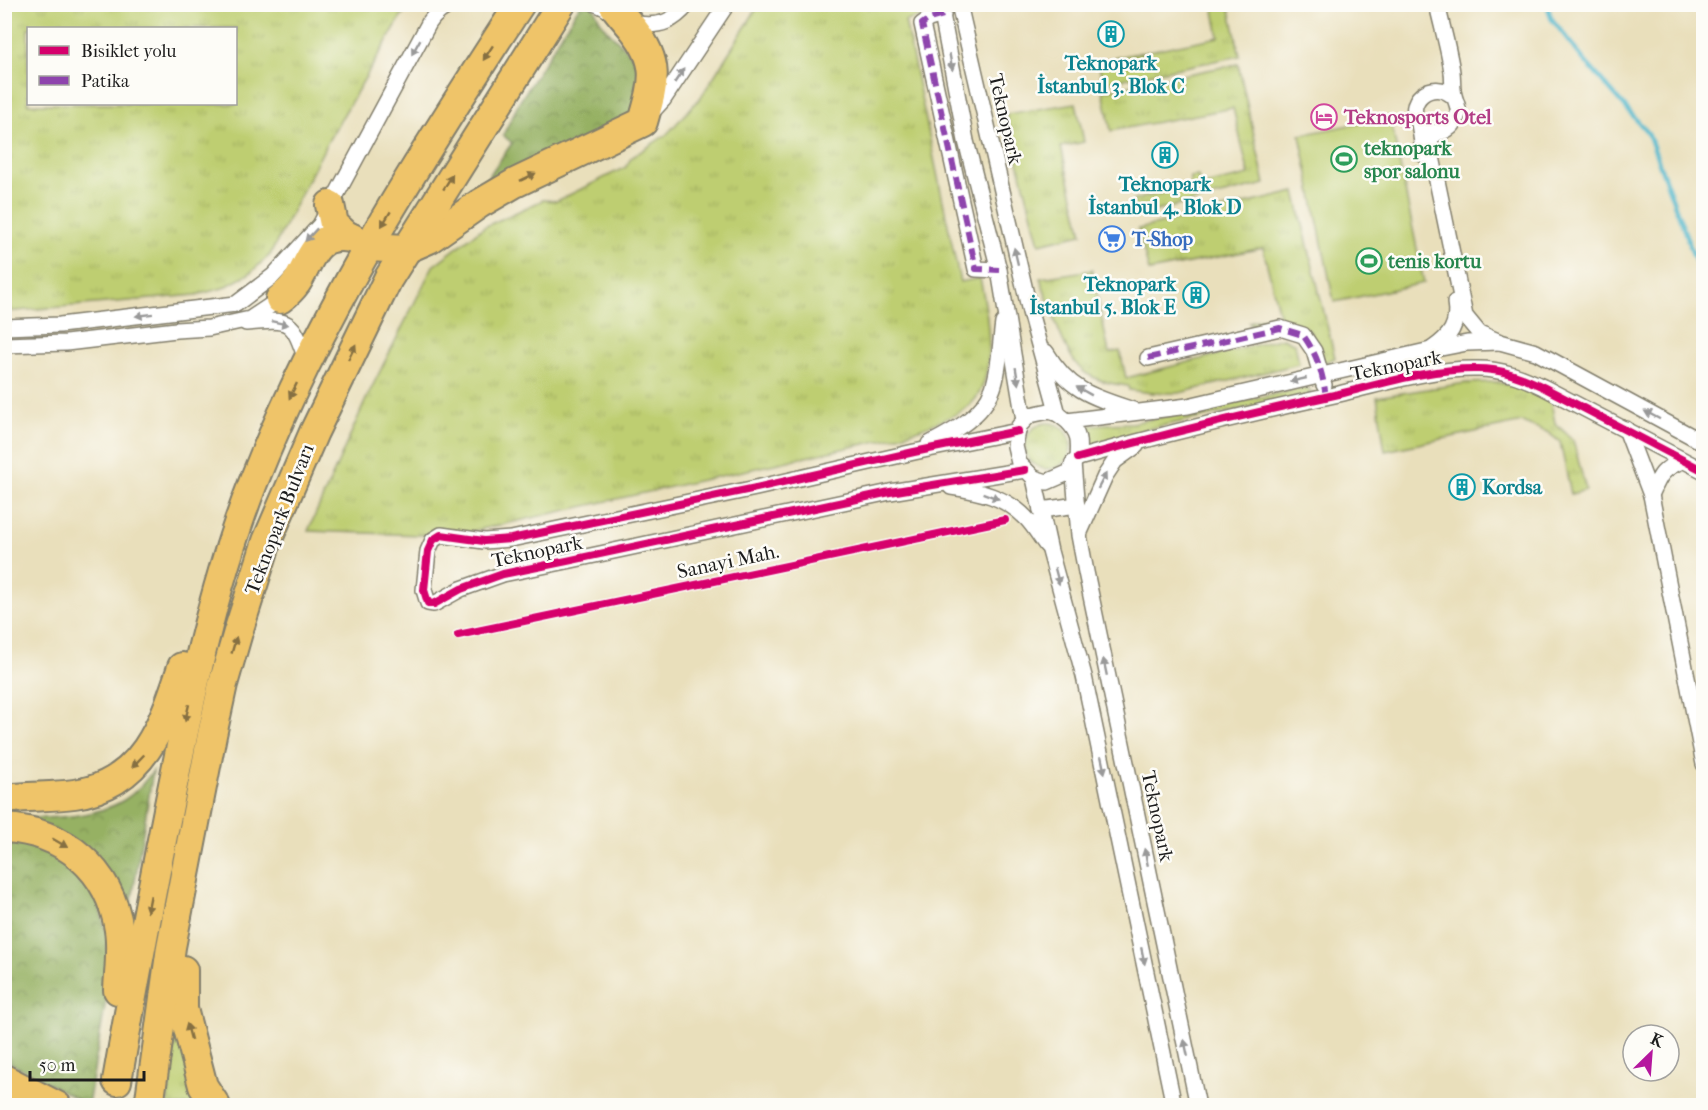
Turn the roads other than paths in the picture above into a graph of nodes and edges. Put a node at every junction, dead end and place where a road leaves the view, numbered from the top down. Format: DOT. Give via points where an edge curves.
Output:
graph roads {
  1 [pos="453,4"];
  2 [pos="520,4"];
  3 [pos="561,4"];
  4 [pos="596,4"];
  5 [pos="688,4"];
  6 [pos="727,4"];
  7 [pos="959,4"];
  8 [pos="1428,4"];
  9 [pos="1437,4"];
  10 [pos="941,10"];
  11 [pos="620,13"];
  12 [pos="1448,93"];
  13 [pos="643,122"];
  14 [pos="1419,123"];
  15 [pos="1437,132"];
  16 [pos="330,205"];
  17 [pos="360,243"];
  18 [pos="406,249"];
  19 [pos="999,270"];
  20 [pos="280,299"];
  21 [pos="1005,306"];
  22 [pos="1030,312"];
  23 [pos="228,324"];
  24 [pos="60,325"];
  25 [pos="4,327"];
  26 [pos="66,343"];
  27 [pos="1492,343"];
  28 [pos="4,345"];
  29 [pos="1431,350"];
  30 [pos="1148,358"];
  31 [pos="307,362"];
  32 [pos="1490,370"];
  33 [pos="1322,375"];
  34 [pos="1326,396"];
  35 [pos="1139,412"];
  36 [pos="1063,417"];
  37 [pos="1021,426"];
  38 [pos="1626,429"];
  39 [pos="1144,440"];
  40 [pos="1704,443"];
  41 [pos="914,452"];
  42 [pos="1076,461"];
  43 [pos="1682,461"];
  44 [pos="1704,471"];
  45 [pos="1030,474"];
  46 [pos="933,485"];
  47 [pos="1651,495"];
  48 [pos="1077,505"];
  49 [pos="1041,510"];
  50 [pos="1079,535"];
  51 [pos="1050,551"];
  52 [pos="228,555"];
  53 [pos="1704,764"];
  54 [pos="4,799"];
  55 [pos="194,825"];
  56 [pos="4,828"];
  57 [pos="4,1079"];
  58 [pos="114,1093"];
  59 [pos="151,1099"];
  60 [pos="57,1106"];
  61 [pos="216,1106"];
  62 [pos="1174,1106"];
  63 [pos="1198,1106"];
  1 -- 16 [label="street, one-way" via="435,14 429,23"];
  2 -- 17 [label="highway, Teknopark Bulvarı, one-way"];
  18 -- 3 [label="highway, Teknopark Bulvarı, one-way"];
  4 -- 11 [label="street"];
  5 -- 11 [label="street" via="679,15 659,24 646,25"];
  13 -- 6 [label="street, one-way" via="663,100"];
  22 -- 7 [label="street, Teknopark, one-way"];
  8 -- 12 [label="street"];
  9 -- 12 [label="street" via="1452,72"];
  10 -- 19 [label="street, Teknopark, one-way" via="966,141"];
  10 -- 19 [label="street" via="922,24 976,269"];
  11 -- 13 [label="highway" via="641,39 653,65"];
  12 -- 14 [label="street" via="1427,91 1415,109"];
  12 -- 15 [label="street" via="1458,107 1457,118 1449,128"];
  18 -- 13 [label="highway, one-way" via="429,239 516,183"];
  14 -- 15 [label="street"];
  14 -- 29 [label="street, Teknopark" via="1456,310 1453,329"];
  15 -- 27 [label="street, Teknopark" via="1430,147 1465,316"];
  16 -- 17 [label="highway" via="334,224"];
  16 -- 24 [label="street, one-way" via="320,225 273,276 236,304"];
  17 -- 18 [label="highway"];
  17 -- 20 [label="highway" via="332,238 324,241"];
  17 -- 31 [label="highway, Teknopark Bulvarı"];
  55 -- 18 [label="highway, Teknopark Bulvarı, one-way" via="223,684 267,541 331,395"];
  19 -- 21 [label="street, Teknopark"];
  20 -- 23 [label="street" via="250,319"];
  21 -- 37 [label="street, Teknopark, one-way"];
  21 -- 41 [label="street, Teknopark" via="996,375 988,398 971,419"];
  35 -- 22 [label="street, Teknopark, one-way" via="1088,394 1064,377 1044,349"];
  22 -- 36 [label="street, Teknopark"];
  23 -- 26 [label="street"];
  23 -- 31 [label="street, one-way" via="281,321 290,325"];
  24 -- 25 [label="street"];
  24 -- 26 [label="street"];
  26 -- 28 [label="street"];
  27 -- 29 [label="street, Teknopark"];
  27 -- 32 [label="street"];
  40 -- 27 [label="street, Teknopark, one-way" via="1536,352"];
  29 -- 33 [label="street, Teknopark"];
  30 -- 33 [label="street" via="1280,328 1304,335"];
  31 -- 52 [label="highway, Teknopark Bulvarı, one-way" via="259,469"];
  32 -- 34 [label="street, Teknopark" via="1443,372"];
  32 -- 38 [label="street, Teknopark" via="1521,377"];
  33 -- 34 [label="street"];
  33 -- 35 [label="street, Teknopark, one-way" via="1188,406"];
  34 -- 39 [label="street, Teknopark"];
  35 -- 36 [label="street, Teknopark"];
  36 -- 37 [label="street, Teknopark" via="1049,411 1030,415"];
  36 -- 42 [label="street, Teknopark" via="1077,431"];
  37 -- 41 [label="street, Teknopark"];
  37 -- 45 [label="street, Teknopark" via="1015,446 1019,463"];
  38 -- 43 [label="street, Teknopark"];
  38 -- 47 [label="street"];
  39 -- 42 [label="street, Teknopark"];
  50 -- 39 [label="street, Teknopark, one-way" via="1115,460"];
  41 -- 46 [label="street, Teknopark" via="511,540 441,535 433,540 428,551 426,599 434,604 503,574"];
  42 -- 45 [label="street, Teknopark" via="1070,472 1047,482"];
  42 -- 48 [label="street, Teknopark"];
  43 -- 44 [label="street, Teknopark"];
  43 -- 47 [label="street" via="1668,467"];
  45 -- 46 [label="street, Teknopark"];
  45 -- 49 [label="street, Teknopark"];
  46 -- 51 [label="street, Teknopark, one-way" via="972,490 1003,501 1026,518"];
  47 -- 53 [label="street"];
  48 -- 49 [label="street"];
  48 -- 50 [label="street, Teknopark"];
  49 -- 51 [label="street, Teknopark"];
  63 -- 50 [label="street, Teknopark, one-way"];
  51 -- 62 [label="street, Teknopark, one-way" via="1084,676"];
  52 -- 54 [label="highway, one-way" via="206,597 153,740 134,766 90,791"];
  52 -- 58 [label="highway, Teknopark Bulvarı, one-way" via="181,739"];
  55 -- 59 [label="highway, Teknopark Bulvarı" via="171,947"];
  61 -- 55 [label="highway, one-way" via="203,1086 183,1009"];
  56 -- 58 [label="highway, one-way" via="34,832 66,846 83,858 106,889 119,930"];
  57 -- 60 [label="highway"];
}
